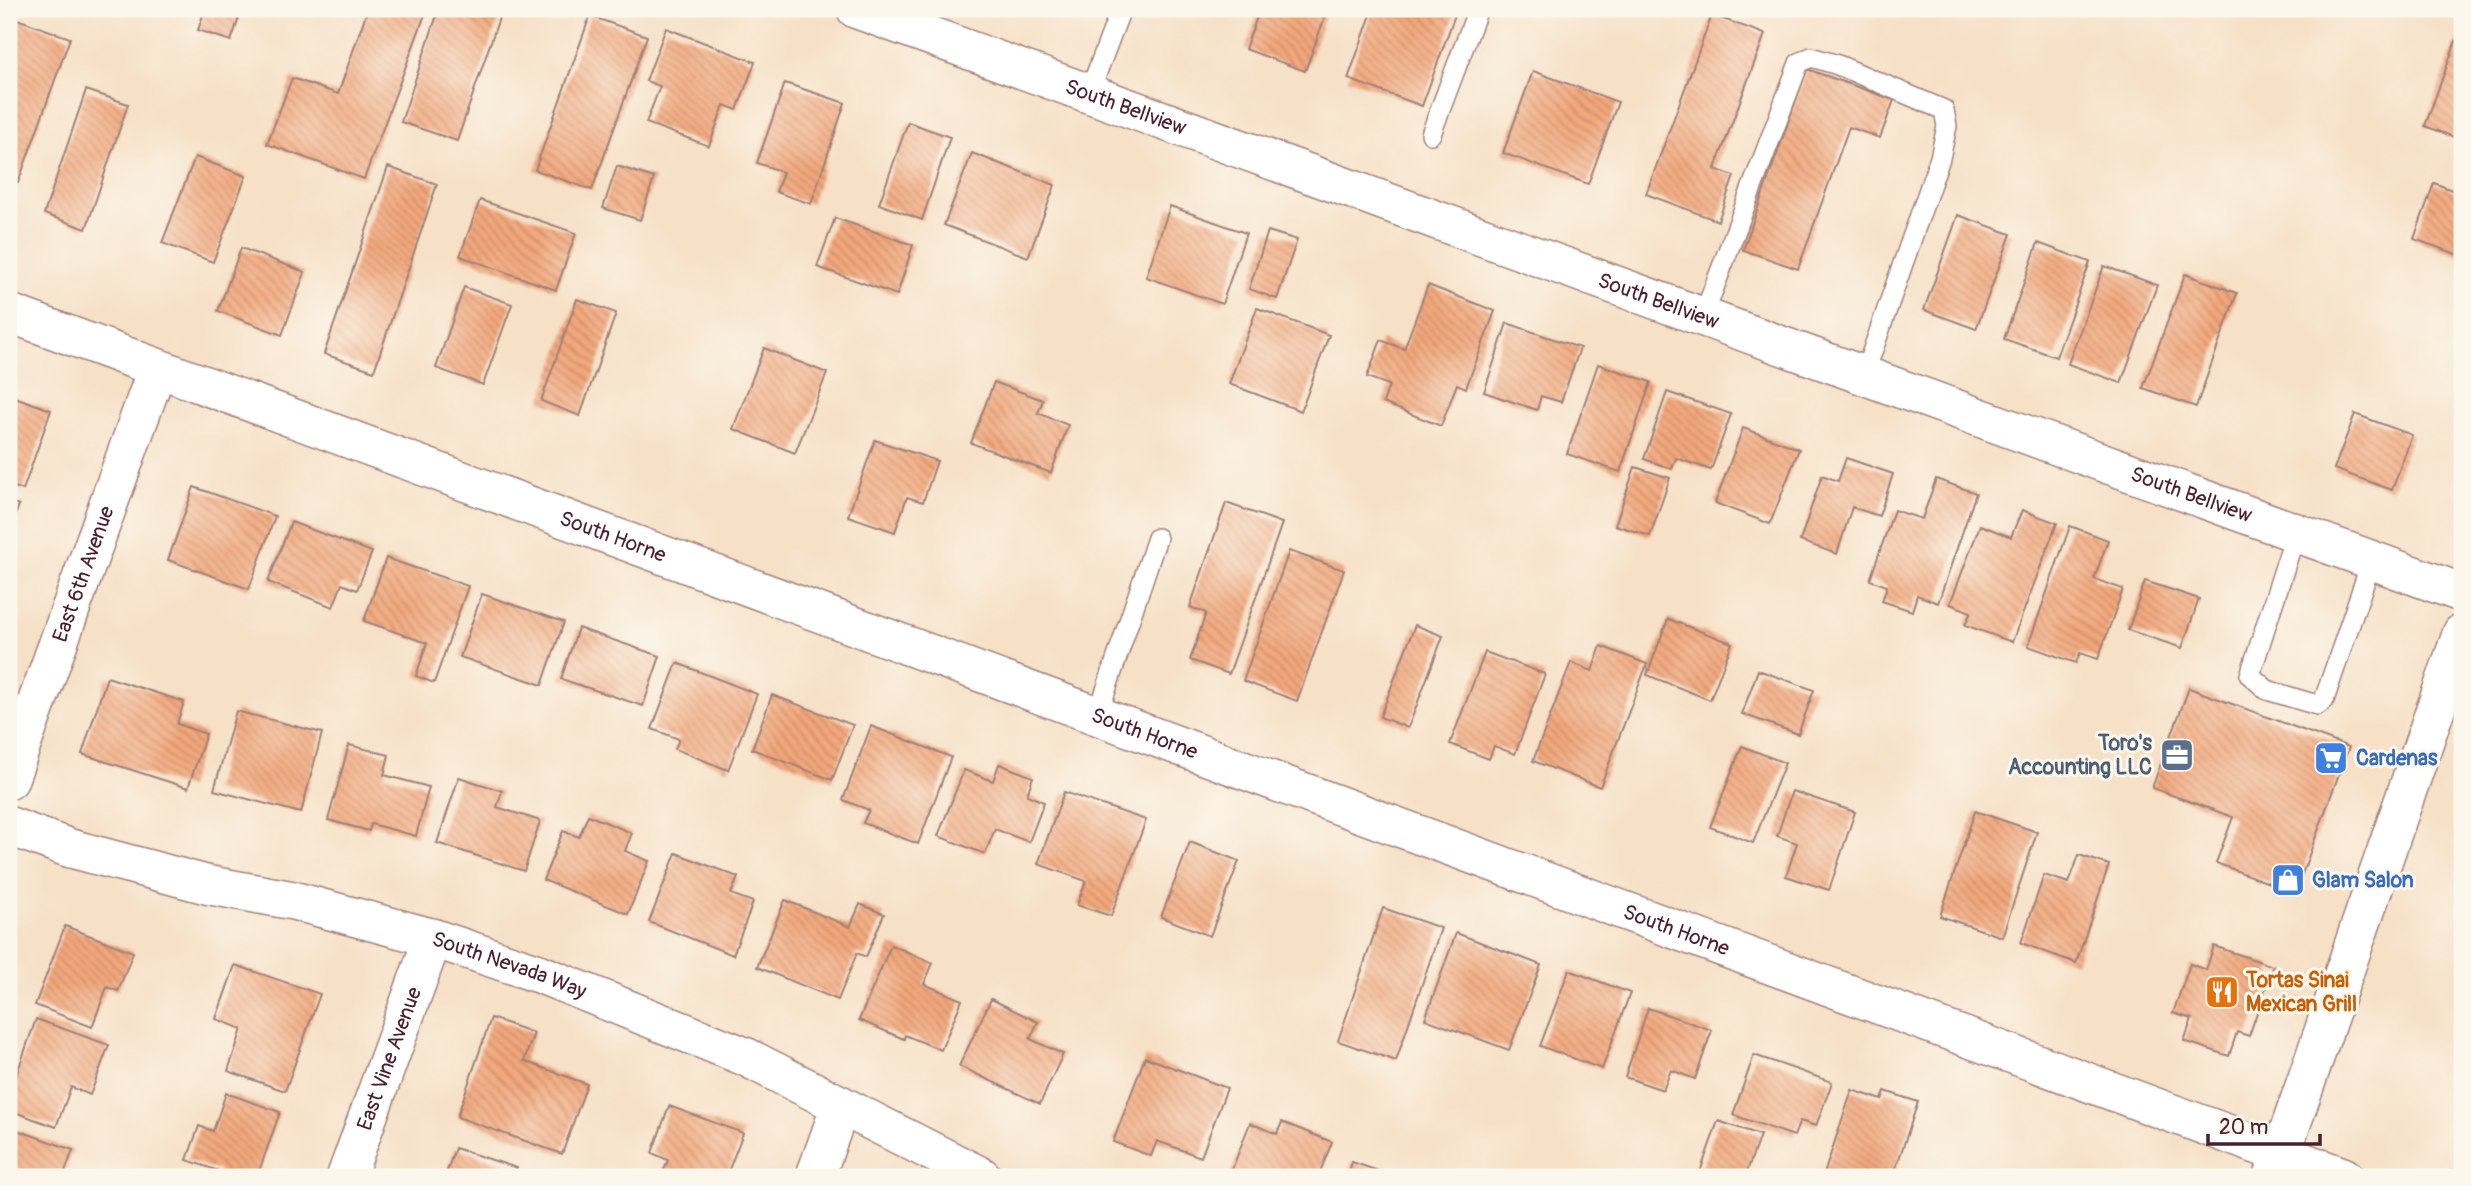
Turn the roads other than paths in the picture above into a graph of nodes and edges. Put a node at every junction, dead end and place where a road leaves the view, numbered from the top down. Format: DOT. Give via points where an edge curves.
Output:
graph roads {
  1 [pos="856,9"];
  2 [pos="1121,9"];
  3 [pos="1478,9"];
  4 [pos="1089,93"];
  5 [pos="1431,134"];
  6 [pos="9,313"];
  7 [pos="1703,317"];
  8 [pos="157,369"];
  9 [pos="1864,375"];
  10 [pos="2295,532"];
  11 [pos="1157,538"];
  12 [pos="2372,560"];
  13 [pos="2462,593"];
  14 [pos="2462,633"];
  15 [pos="1097,717"];
  16 [pos="9,780"];
  17 [pos="9,826"];
  18 [pos="432,939"];
  19 [pos="841,1105"];
  20 [pos="2278,1166"];
  21 [pos="346,1177"];
  22 [pos="816,1177"];
  23 [pos="982,1177"];
  24 [pos="2344,1177"];
  1 -- 4 [label="street, South Bellview"];
  2 -- 4 [label="lane"];
  3 -- 5 [label="lane"];
  4 -- 7 [label="street, South Bellview"];
  6 -- 8 [label="street, South Horne"];
  7 -- 9 [label="street, South Bellview"];
  7 -- 9 [label="lane" via="1800,63 1811,57 1838,65 1944,110 1947,126"];
  8 -- 15 [label="street, South Horne"];
  8 -- 16 [label="street, East 6th Avenue"];
  9 -- 10 [label="street, South Bellview"];
  10 -- 12 [label="street, South Bellview"];
  10 -- 12 [label="lane" via="2250,675 2267,690 2316,705 2325,700"];
  11 -- 15 [label="lane"];
  12 -- 13 [label="street, South Bellview"];
  14 -- 20 [label="street"];
  15 -- 20 [label="street, South Horne"];
  17 -- 18 [label="street, South Nevada Way" via="69,848 208,885 291,900"];
  18 -- 19 [label="street, South Nevada Way" via="647,1016 747,1057"];
  18 -- 21 [label="street, East Vine Avenue"];
  19 -- 22 [label="street"];
  19 -- 23 [label="street, South Nevada Way"];
  20 -- 24 [label="street, South Horne"];
}
